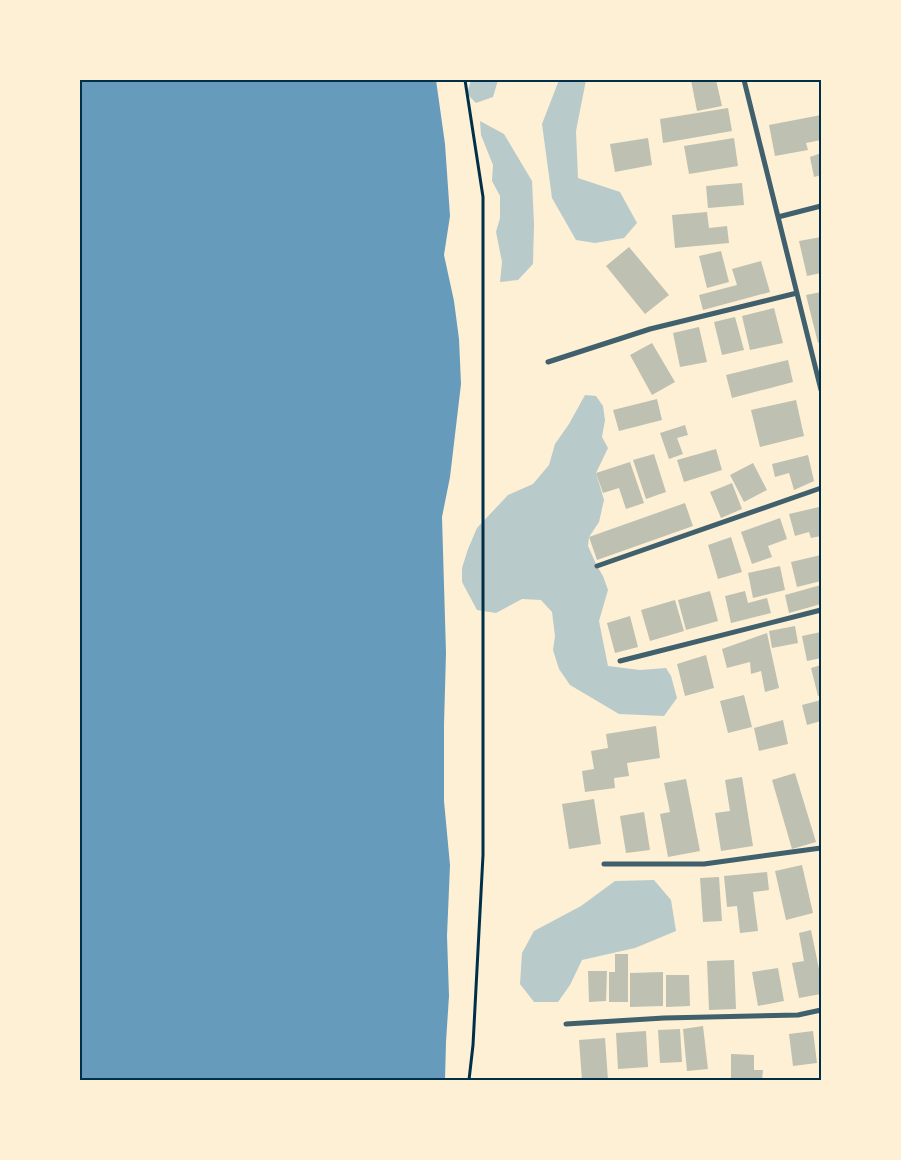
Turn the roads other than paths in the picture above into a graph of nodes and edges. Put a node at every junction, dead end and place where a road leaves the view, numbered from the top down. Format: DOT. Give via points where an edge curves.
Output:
graph roads {
  1 [pos="744,80"];
  2 [pos="821,206"];
  3 [pos="778,217"];
  4 [pos="797,293"];
  5 [pos="548,362"];
  6 [pos="821,390"];
  7 [pos="821,488"];
  8 [pos="597,566"];
  9 [pos="821,610"];
  10 [pos="620,661"];
  11 [pos="821,848"];
  12 [pos="604,864"];
  13 [pos="821,1010"];
  14 [pos="566,1024"];
  1 -- 3 [label="street"];
  2 -- 3 [label="street"];
  3 -- 4 [label="street"];
  4 -- 5 [label="street" via="650,329"];
  4 -- 6 [label="street"];
  7 -- 8 [label="street"];
  9 -- 10 [label="street"];
  11 -- 12 [label="street" via="704,864"];
  13 -- 14 [label="street" via="798,1015"];
}
